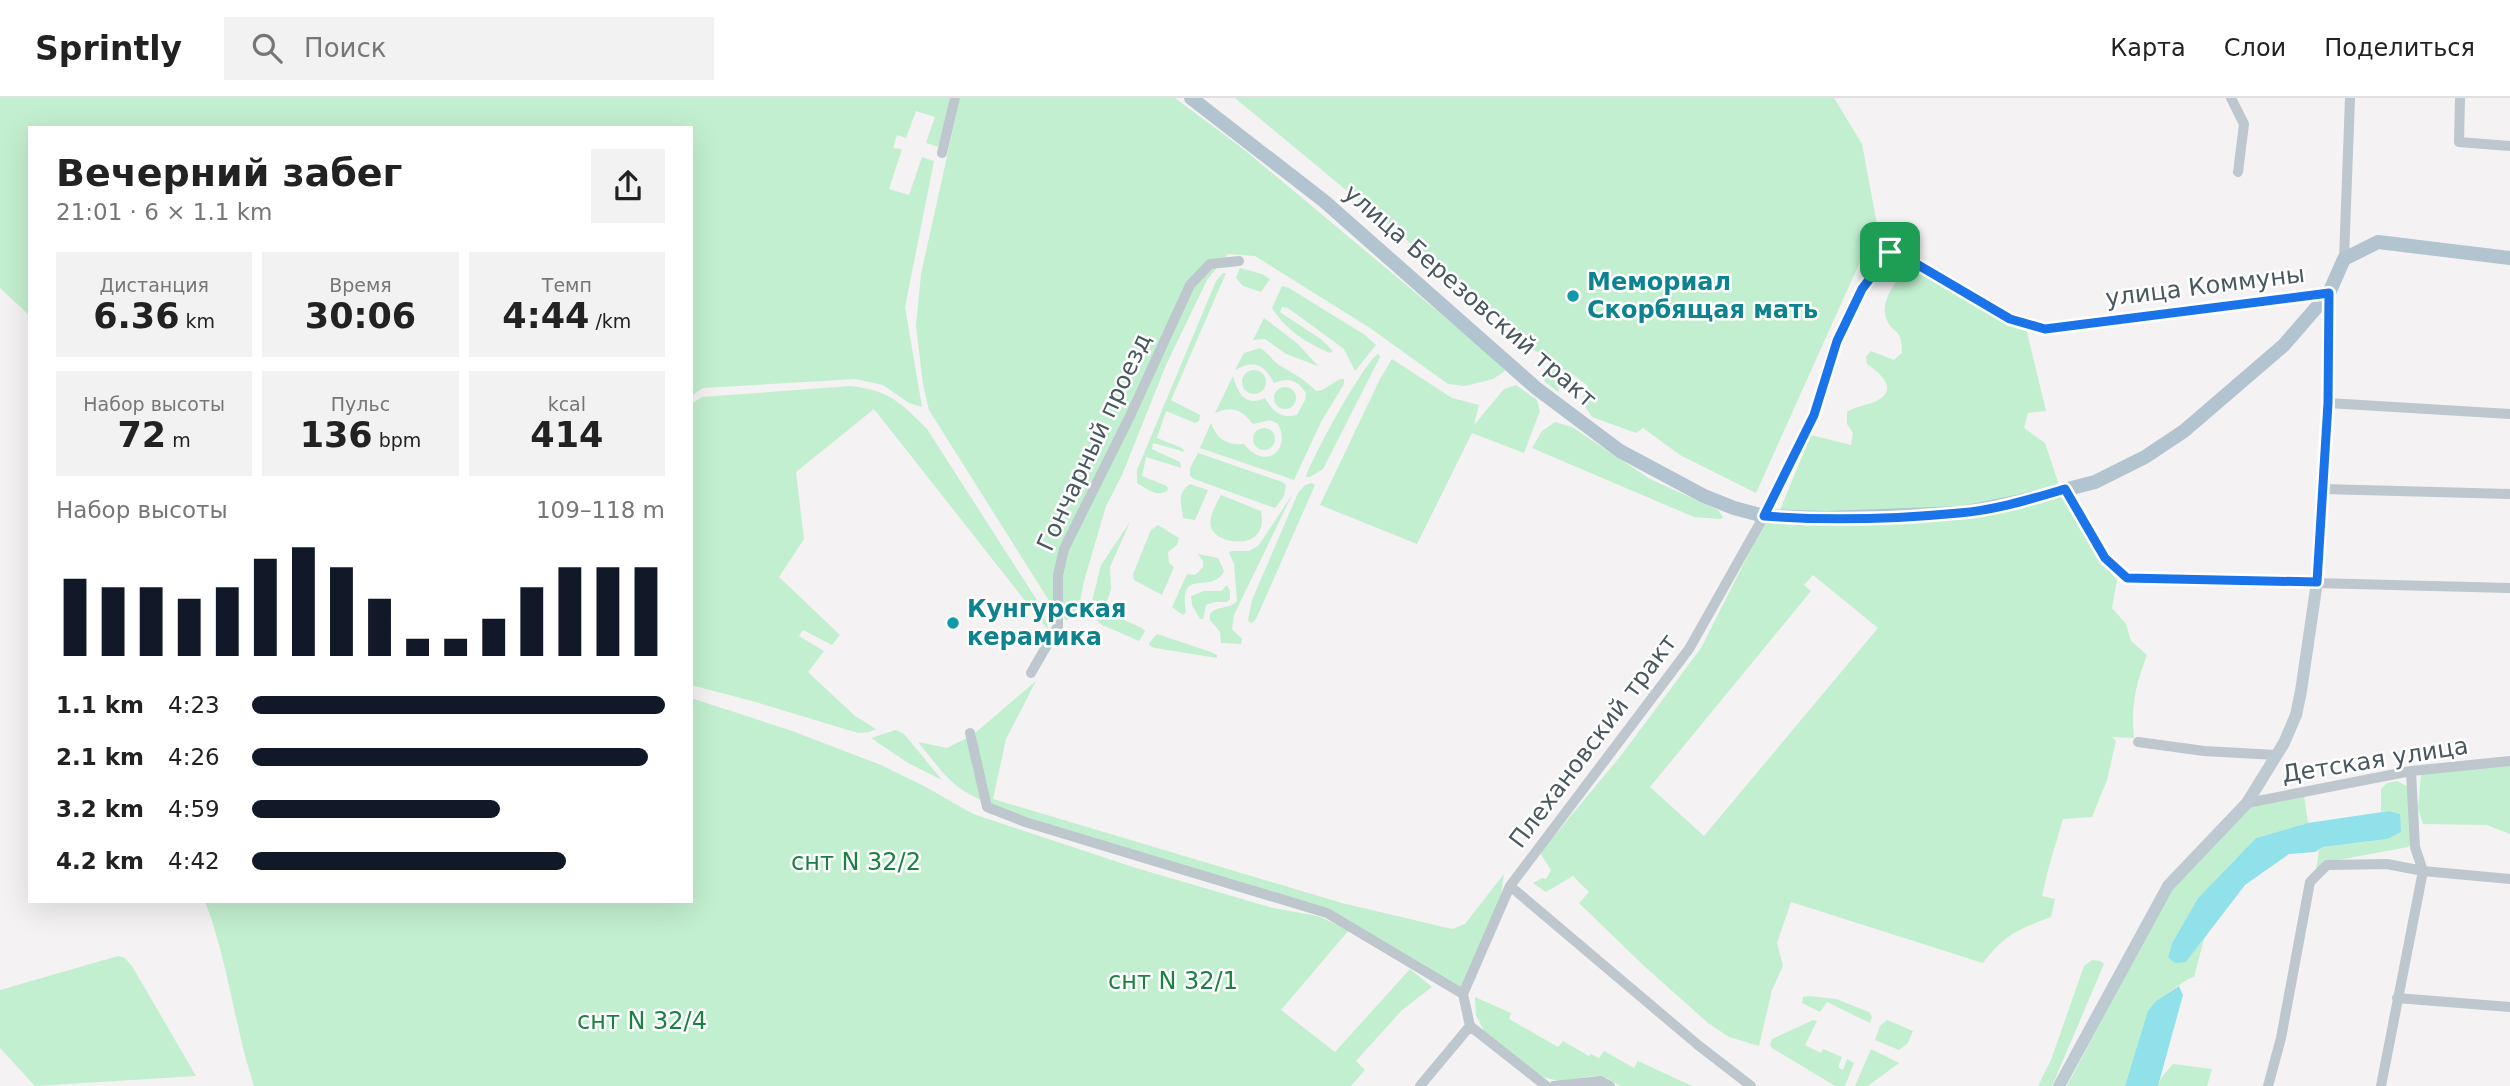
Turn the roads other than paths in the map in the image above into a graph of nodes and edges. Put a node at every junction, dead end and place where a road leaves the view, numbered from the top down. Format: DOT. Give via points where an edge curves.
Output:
graph roads {
  1 [pos="955,98"];
  2 [pos="1191,98"];
  3 [pos="2231,98"];
  4 [pos="2350,98"];
  5 [pos="2460,98"];
  6 [pos="2510,146"];
  7 [pos="942,153"];
  8 [pos="2238,172"];
  9 [pos="1898,253"];
  10 [pos="2344,258"];
  11 [pos="2510,258"];
  12 [pos="1239,261"];
  13 [pos="2329,293"];
  14 [pos="2328,403"];
  15 [pos="2510,414"];
  16 [pos="2065,489"];
  17 [pos="2323,489"];
  18 [pos="2510,494"];
  19 [pos="1764,516"];
  20 [pos="2317,582"];
  21 [pos="2510,588"];
  22 [pos="1031,673"];
  23 [pos="970,733"];
  24 [pos="2138,742"];
  25 [pos="2276,755"];
  26 [pos="2510,761"];
  27 [pos="2411,771"];
  28 [pos="2247,803"];
  29 [pos="2423,871"];
  30 [pos="2510,879"];
  31 [pos="1510,886"];
  32 [pos="1464,994"];
  33 [pos="2397,998"];
  34 [pos="2510,1007"];
  35 [pos="1470,1026"];
  36 [pos="1420,1086"];
  37 [pos="1546,1086"];
  38 [pos="1555,1086"];
  39 [pos="1610,1086"];
  40 [pos="1751,1086"];
  41 [pos="2060,1086"];
  42 [pos="2268,1086"];
  43 [pos="2381,1086"];
  1 -- 7 [label="street"];
  2 -- 19 [label="main road, улица Березовский тракт" via="1324,201 1536,388 1620,451 1704,496"];
  3 -- 8 [label="street" via="2244,124"];
  4 -- 10 [label="street"];
  5 -- 6 [label="street" via="2459,142"];
  9 -- 13 [label="street, улица Коммуны" via="2010,319 2045,329"];
  9 -- 19 [label="street, Плехановский тракт" via="1890,252 1862,289 1837,341 1814,415"];
  10 -- 11 [label="main road" via="2378,242"];
  10 -- 13 [label="main road"];
  12 -- 22 [label="street, Гончарный проезд" via="1210,264 1190,285 1064,549 1058,575 1058,626"];
  13 -- 14 [label="street"];
  13 -- 16 [label="main road, улица Коммуны" via="2284,345 2184,431 2095,482"];
  14 -- 15 [label="street"];
  14 -- 17 [label="street"];
  16 -- 19 [label="main road, улица Березовский тракт" via="1961,513 1827,519"];
  16 -- 20 [label="street" via="2105,558 2127,578"];
  17 -- 18 [label="street"];
  17 -- 20 [label="street"];
  19 -- 31 [label="street, Плехановский тракт" via="1689,649"];
  20 -- 21 [label="street"];
  20 -- 25 [label="street" via="2298,703"];
  23 -- 32 [label="street" via="987,807 1327,913"];
  24 -- 25 [label="street, Детская улица"];
  25 -- 28 [label="street"];
  26 -- 27 [label="street, Детская улица"];
  27 -- 28 [label="street, Детская улица"];
  27 -- 29 [label="street" via="2415,847"];
  28 -- 41 [label="street" via="2168,886"];
  29 -- 30 [label="street"];
  29 -- 33 [label="street"];
  29 -- 42 [label="street" via="2387,864 2327,865 2310,883"];
  31 -- 32 [label="street, Плехановский тракт"];
  31 -- 40 [label="street"];
  32 -- 35 [label="street"];
  33 -- 34 [label="street"];
  33 -- 43 [label="street"];
  35 -- 36 [label="street"];
  35 -- 37 [label="street"];
  38 -- 39 [label="street" via="1600,1081"];
}
